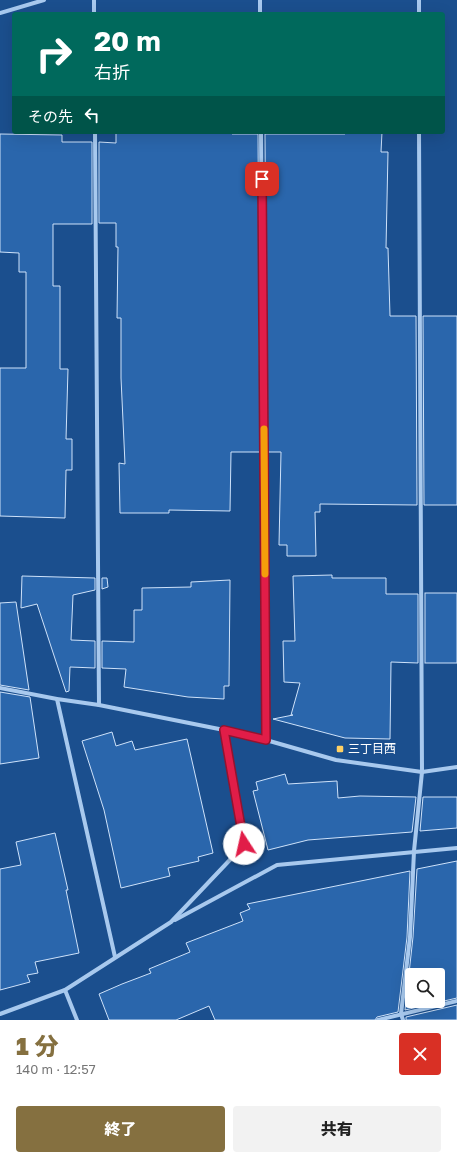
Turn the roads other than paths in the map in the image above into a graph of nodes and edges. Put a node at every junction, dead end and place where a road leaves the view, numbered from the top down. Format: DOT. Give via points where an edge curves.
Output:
graph roads {
  1 [pos="44,0"];
  2 [pos="94,0"];
  3 [pos="260,0"];
  4 [pos="419,0"];
  5 [pos="94,12"];
  6 [pos="260,12"];
  7 [pos="419,12"];
  8 [pos="0,13"];
  9 [pos="95,134"];
  10 [pos="261,134"];
  11 [pos="419,134"];
  12 [pos="0,688"];
  13 [pos="57,699"];
  14 [pos="99,705"];
  15 [pos="224,730"];
  16 [pos="266,740"];
  17 [pos="457,767"];
  18 [pos="422,772"];
  19 [pos="457,848"];
  20 [pos="414,851"];
  21 [pos="171,922"];
  22 [pos="115,957"];
  23 [pos="65,990"];
  24 [pos="457,1001"];
  25 [pos="0,1014"];
  26 [pos="401,1014"];
  27 [pos="77,1020"];
  28 [pos="378,1020"];
  29 [pos="403,1020"];
  1 -- 8 [label="street"];
  2 -- 5 [label="street"];
  3 -- 6 [label="street"];
  4 -- 7 [label="street"];
  9 -- 14 [label="street"];
  10 -- 16 [label="street"];
  11 -- 18 [label="street"];
  12 -- 13 [label="street"];
  13 -- 14 [label="street"];
  13 -- 22 [label="street"];
  14 -- 15 [label="street"];
  15 -- 16 [label="street"];
  15 -- 21 [label="street" via="244,844"];
  16 -- 18 [label="street" via="336,760"];
  17 -- 18 [label="street"];
  18 -- 20 [label="street"];
  19 -- 20 [label="street"];
  20 -- 21 [label="street" via="277,865"];
  20 -- 26 [label="street" via="410,937"];
  21 -- 22 [label="street"];
  22 -- 23 [label="street"];
  23 -- 25 [label="street"];
  23 -- 27 [label="street"];
  24 -- 26 [label="street"];
  26 -- 28 [label="street"];
  26 -- 29 [label="street"];
}
